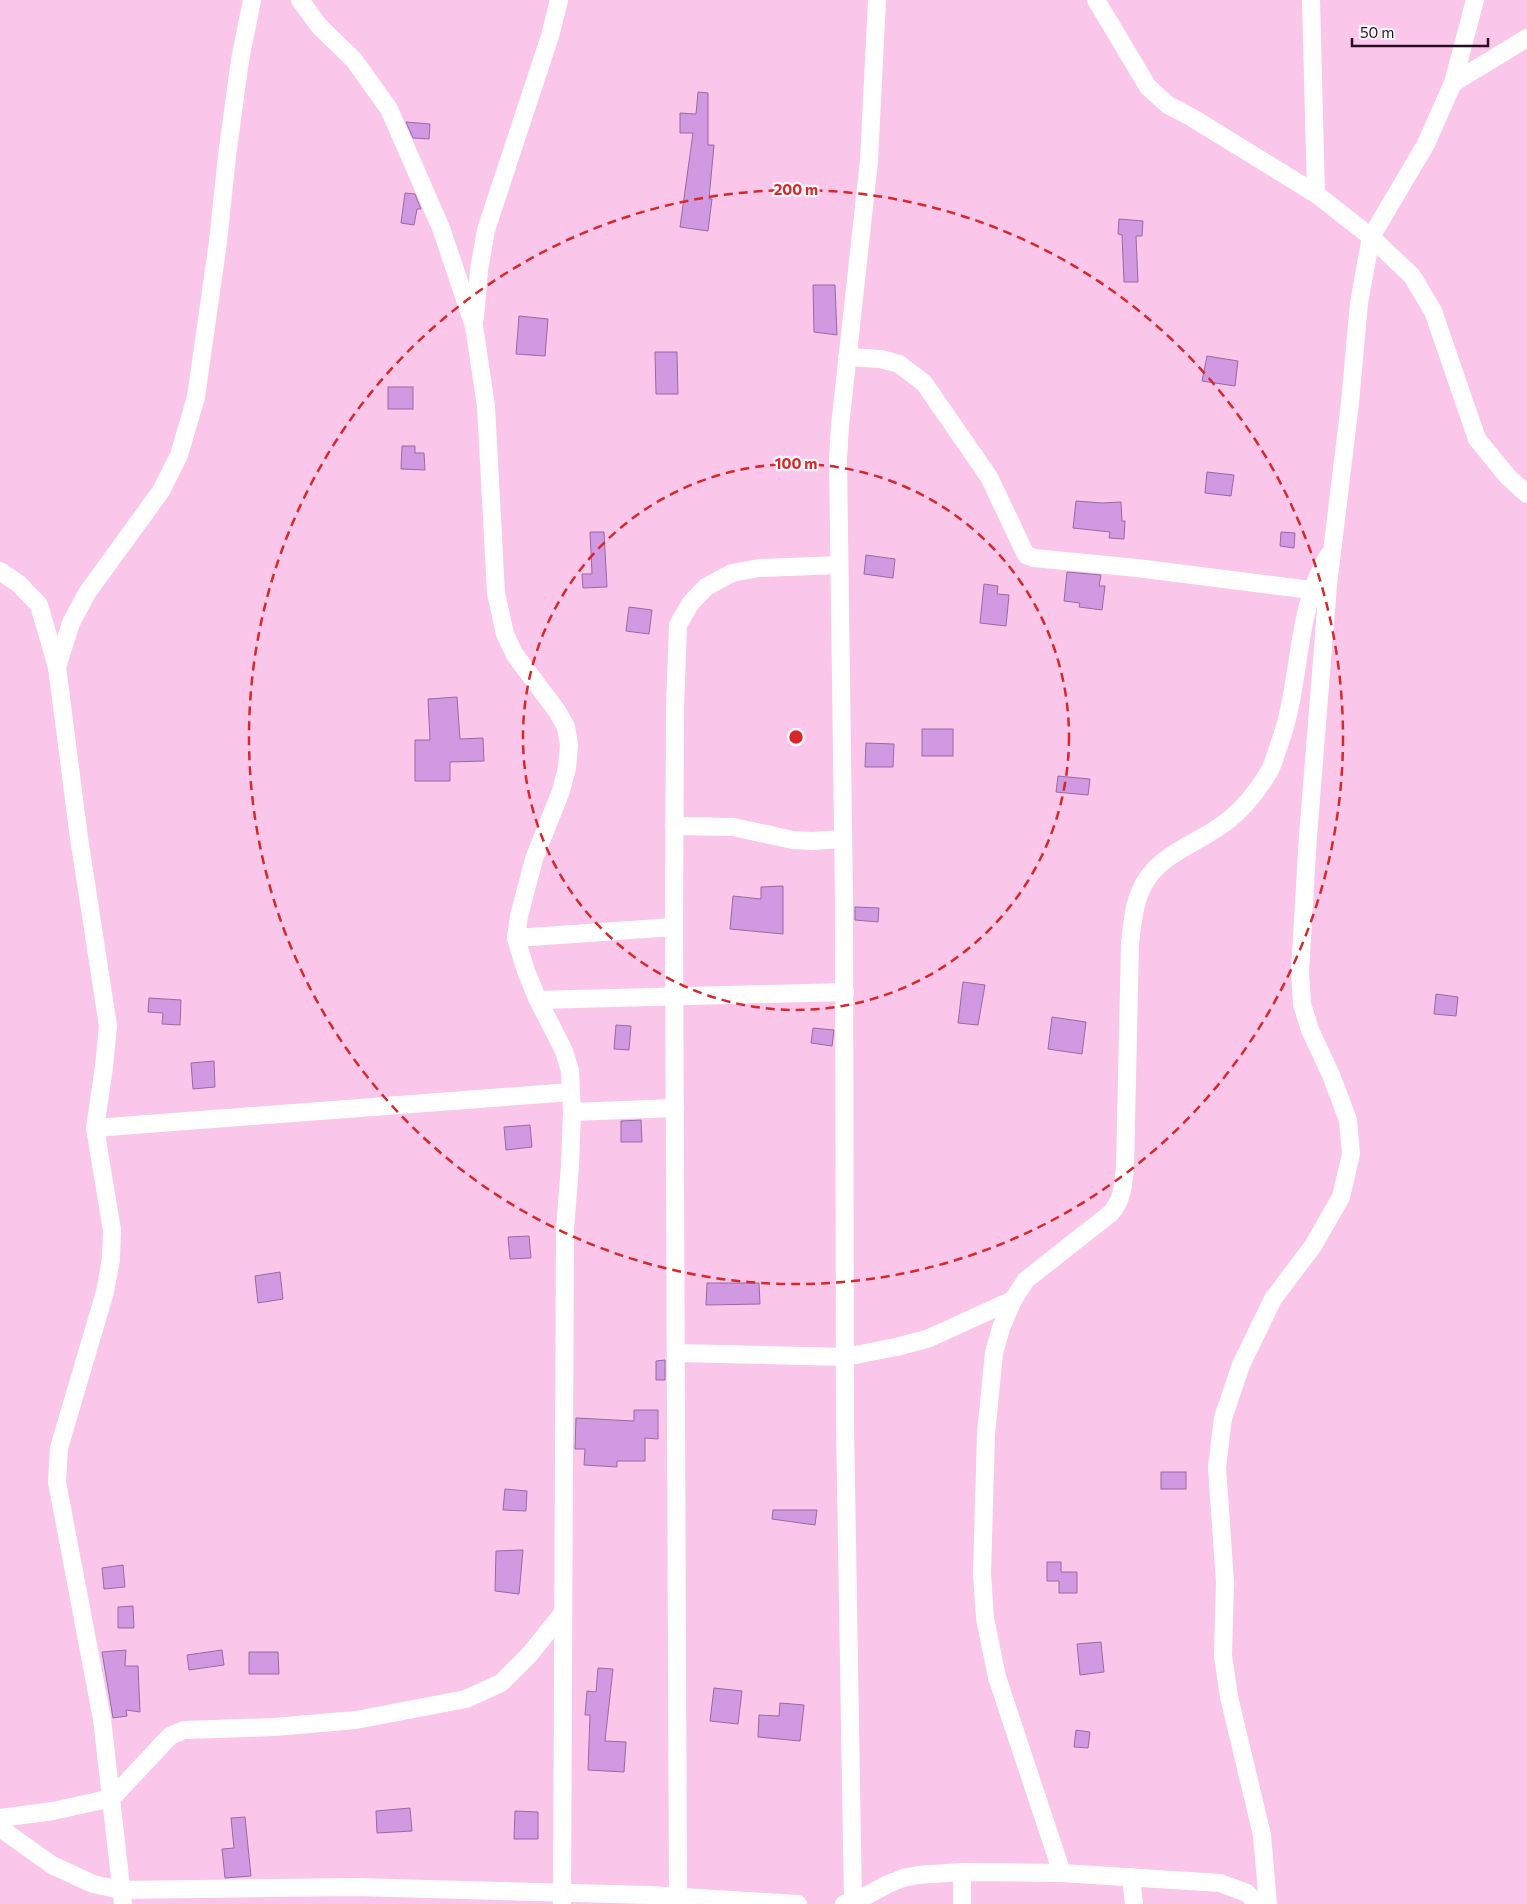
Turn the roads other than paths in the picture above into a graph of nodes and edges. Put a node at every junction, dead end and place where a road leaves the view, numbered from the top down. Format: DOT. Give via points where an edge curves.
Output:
graph roads {
  1 [pos="252,0"];
  2 [pos="300,0"];
  3 [pos="559,0"];
  4 [pos="877,0"];
  5 [pos="1096,0"];
  6 [pos="1311,0"];
  7 [pos="1475,0"];
  8 [pos="1527,38"];
  9 [pos="1454,83"];
  10 [pos="1316,194"];
  11 [pos="1371,236"];
  12 [pos="474,326"];
  13 [pos="847,357"];
  14 [pos="1527,494"];
  15 [pos="1333,548"];
  16 [pos="839,565"];
  17 [pos="0,571"];
  18 [pos="1311,590"];
  19 [pos="57,667"];
  20 [pos="674,826"];
  21 [pos="844,839"];
  22 [pos="674,927"];
  23 [pos="516,938"];
  24 [pos="845,992"];
  25 [pos="674,996"];
  26 [pos="538,1000"];
  27 [pos="572,1092"];
  28 [pos="675,1108"];
  29 [pos="572,1112"];
  30 [pos="95,1128"];
  31 [pos="1013,1300"];
  32 [pos="676,1353"];
  33 [pos="845,1357"];
  34 [pos="562,1614"];
  35 [pos="112,1798"];
  36 [pos="0,1818"];
  37 [pos="0,1828"];
  38 [pos="962,1872"];
  39 [pos="1062,1873"];
  40 [pos="1131,1877"];
  41 [pos="122,1897"];
  42 [pos="562,1898"];
  43 [pos="678,1900"];
  44 [pos="798,1904"];
  45 [pos="850,1904"];
  46 [pos="962,1904"];
  47 [pos="1134,1904"];
  48 [pos="1258,1904"];
  49 [pos="1268,1904"];
  1 -- 19 [label="street" via="240,60 196,396 179,455 161,491 87,593 71,623"];
  2 -- 12 [label="street" via="319,26 354,60 389,109 441,228"];
  3 -- 12 [label="street" via="486,230"];
  4 -- 13 [label="street" via="869,161"];
  5 -- 10 [label="street" via="1148,87 1168,105"];
  6 -- 10 [label="street"];
  7 -- 9 [label="street"];
  8 -- 9 [label="street"];
  9 -- 11 [label="street" via="1426,144"];
  10 -- 11 [label="street"];
  11 -- 14 [label="street" via="1412,276 1433,311 1477,438 1508,477"];
  11 -- 15 [label="street" via="1359,303"];
  12 -- 23 [label="street" via="486,406 496,593 515,655 557,711 566,727 570,745 561,792 534,860"];
  13 -- 16 [label="street" via="838,458"];
  13 -- 18 [label="street" via="882,359 899,364 924,383 989,477 1026,555"];
  15 -- 18 [label="street"];
  15 -- 49 [label="street" via="1300,970 1302,1004 1348,1120 1351,1154 1340,1197 1313,1246 1273,1299 1241,1365 1222,1418 1217,1467 1225,1582 1223,1656 1229,1697 1262,1834"];
  16 -- 20 [label="street" via="759,568 732,573 706,587 690,604 678,625"];
  16 -- 21 [label="street"];
  17 -- 19 [label="street" via="19,584 38,605"];
  18 -- 31 [label="street" via="1292,698 1270,769 1250,798 1226,822 1168,856 1140,891 1130,944 1125,1167 1118,1205 1026,1280"];
  19 -- 30 [label="street" via="108,1026"];
  20 -- 21 [label="street" via="733,827 793,840"];
  20 -- 22 [label="street"];
  21 -- 24 [label="street"];
  22 -- 23 [label="street"];
  22 -- 25 [label="street"];
  23 -- 26 [label="street"];
  24 -- 25 [label="street"];
  24 -- 33 [label="street"];
  25 -- 26 [label="street"];
  25 -- 28 [label="street"];
  26 -- 27 [label="street" via="564,1051"];
  27 -- 29 [label="street"];
  27 -- 30 [label="street"];
  28 -- 29 [label="street"];
  28 -- 32 [label="street"];
  29 -- 34 [label="street" via="565,1228"];
  30 -- 35 [label="street" via="112,1230 111,1259 59,1448 57,1482 102,1719"];
  31 -- 33 [label="street" via="927,1339"];
  31 -- 39 [label="street" via="994,1353 988,1416 983,1564 985,1618 997,1677"];
  32 -- 33 [label="street"];
  32 -- 43 [label="street"];
  33 -- 45 [label="street"];
  34 -- 35 [label="street" via="530,1654 501,1683 466,1699 356,1720 184,1730 170,1736"];
  34 -- 42 [label="street"];
  35 -- 36 [label="street"];
  35 -- 41 [label="street"];
  37 -- 41 [label="street" via="52,1865"];
  38 -- 39 [label="street"];
  38 -- 45 [label="street" via="903,1878"];
  38 -- 46 [label="street"];
  39 -- 40 [label="street"];
  40 -- 47 [label="street"];
  40 -- 48 [label="street" via="1220,1882 1246,1893"];
  41 -- 42 [label="street" via="354,1887"];
  42 -- 43 [label="street"];
  43 -- 44 [label="street"];
}
